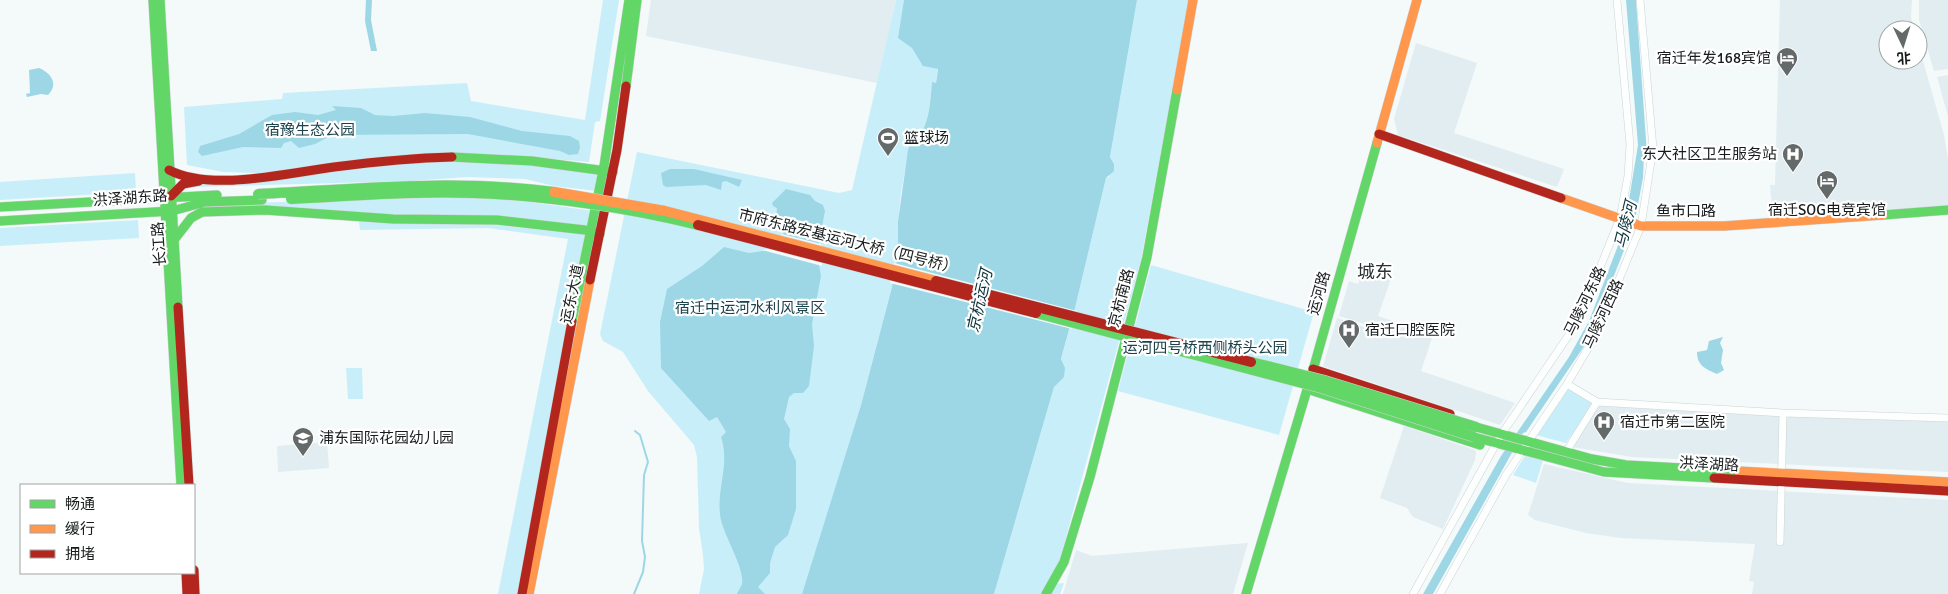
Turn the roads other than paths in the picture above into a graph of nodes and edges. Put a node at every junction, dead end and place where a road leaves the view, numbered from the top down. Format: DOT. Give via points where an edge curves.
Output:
graph roads {
  1 [pos="153,0"];
  2 [pos="160,0"];
  3 [pos="629,0"];
  4 [pos="637,0"];
  5 [pos="1193,0"];
  6 [pos="1416,0"];
  7 [pos="1618,0"];
  8 [pos="1640,0"];
  9 [pos="1379,134"];
  10 [pos="169,170"];
  11 [pos="608,171"];
  12 [pos="214,180"];
  13 [pos="168,196"];
  14 [pos="260,197"];
  15 [pos="0,207"];
  16 [pos="1948,210"];
  17 [pos="168,211"];
  18 [pos="202,212"];
  19 [pos="0,221"];
  20 [pos="1630,222"];
  21 [pos="595,233"];
  22 [pos="174,240"];
  23 [pos="1313,369"];
  24 [pos="1567,384"];
  25 [pos="1307,389"];
  26 [pos="1597,402"];
  27 [pos="1783,413"];
  28 [pos="1948,418"];
  29 [pos="1475,432"];
  30 [pos="1500,440"];
  31 [pos="1525,446"];
  32 [pos="1566,452"];
  33 [pos="1783,478"];
  34 [pos="1948,482"];
  35 [pos="181,484"];
  36 [pos="189,484"];
  37 [pos="1948,491"];
  38 [pos="1780,542"];
  39 [pos="186,574"];
  40 [pos="194,574"];
  41 [pos="187,594"];
  42 [pos="195,594"];
  43 [pos="522,594"];
  44 [pos="529,594"];
  45 [pos="1046,594"];
  46 [pos="1246,594"];
  47 [pos="1413,594"];
  48 [pos="1440,594"];
  1 -- 13 [label="main road, 长江路"];
  2 -- 10 [label="main road, 长江路"];
  3 -- 11 [label="main road, 运东大道"];
  4 -- 11 [label="main road, 运东大道"];
  5 -- 45 [label="main road, 京杭南路" via="1147,257 1090,477 1064,562"];
  6 -- 9 [label="main road, 运河路"];
  7 -- 20 [label="street, 马陵河东路" via="1630,145"];
  8 -- 20 [label="street, 马陵河西路" via="1653,148"];
  9 -- 20 [label="main road, 鱼市口路"];
  9 -- 23 [label="main road, 运河路"];
  10 -- 12 [label="main road" via="192,180"];
  10 -- 13 [label="main road, 长江路"];
  11 -- 12 [label="main road" via="492,157 452,157"];
  11 -- 21 [label="main road, 运东大道"];
  12 -- 13 [label="main road" via="183,184"];
  13 -- 14 [label="main road, 洪泽湖东路"];
  13 -- 15 [label="main road, 洪泽湖东路"];
  13 -- 17 [label="main road, 长江路"];
  14 -- 17 [label="main road, 洪泽湖东路" via="204,202"];
  14 -- 29 [label="main road, 市府东路宏基运河大桥（四号桥）, bridge" via="499,194 693,224 1321,388"];
  16 -- 20 [label="main road, 鱼市口路" via="1724,226"];
  17 -- 18 [label="main road"];
  17 -- 19 [label="main road, 洪泽湖东路"];
  17 -- 22 [label="main road, 长江路"];
  17 -- 35 [label="main road, 长江路"];
  18 -- 21 [label="main road" via="265,210 393,219 476,219"];
  18 -- 22 [label="main road" via="191,218"];
  20 -- 24 [label="street, 马陵河西路" via="1607,311"];
  20 -- 30 [label="street, 马陵河东路" via="1579,320"];
  21 -- 43 [label="main road, 运东大道" via="553,418"];
  21 -- 44 [label="main road, 运东大道"];
  22 -- 36 [label="main road, 长江路"];
  23 -- 25 [label="main road, 运河路"];
  23 -- 30 [label="main road"];
  24 -- 26 [label="street"];
  24 -- 31 [label="street, 马陵河西路"];
  25 -- 30 [label="main road"];
  25 -- 46 [label="main road, 运河路"];
  26 -- 27 [label="street"];
  26 -- 32 [label="street"];
  27 -- 28 [label="street"];
  27 -- 33 [label="street"];
  29 -- 30 [label="main road, 洪泽湖路"];
  30 -- 31 [label="main road, 洪泽湖路"];
  30 -- 47 [label="street, 马陵河东路"];
  31 -- 32 [label="main road, 洪泽湖路"];
  31 -- 33 [label="main road, 洪泽湖路" via="1604,472"];
  31 -- 48 [label="street, 马陵河西路"];
  32 -- 33 [label="main road, 洪泽湖路" via="1626,465"];
  33 -- 34 [label="main road, 洪泽湖路"];
  33 -- 37 [label="main road, 洪泽湖路"];
  33 -- 38 [label="street"];
  39 -- 41 [label="main road"];
  40 -- 42 [label="main road"];
}
